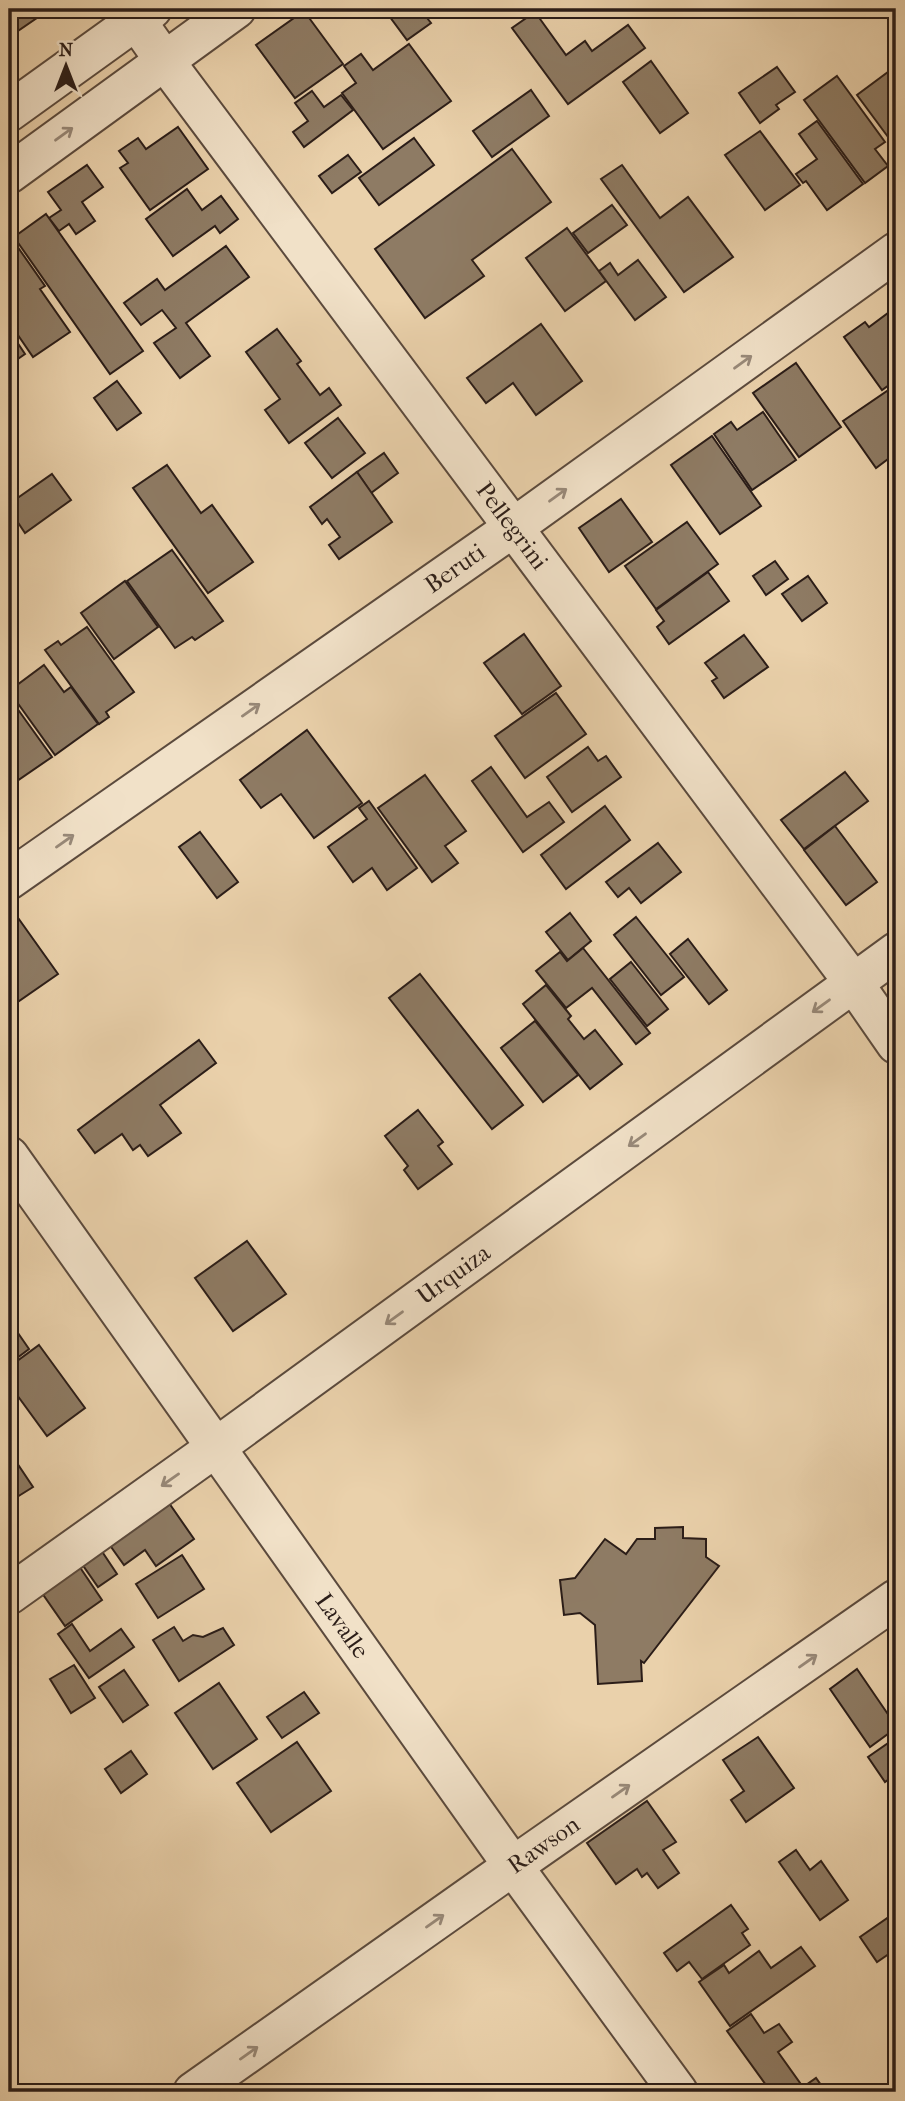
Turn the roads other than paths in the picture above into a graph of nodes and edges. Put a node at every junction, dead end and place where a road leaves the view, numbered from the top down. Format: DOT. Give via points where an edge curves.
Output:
graph roads {
  1 [pos="236,9"];
  2 [pos="139,13"];
  3 [pos="164,60"];
  4 [pos="9,112"];
  5 [pos="9,174"];
  6 [pos="896,252"];
  7 [pos="514,527"];
  8 [pos="9,880"];
  9 [pos="896,952"];
  10 [pos="853,982"];
  11 [pos="896,1044"];
  12 [pos="9,1156"];
  13 [pos="215,1448"];
  14 [pos="9,1595"];
  15 [pos="896,1599"];
  16 [pos="513,1866"];
  17 [pos="193,2092"];
  18 [pos="678,2092"];
  1 -- 3 [label="street"];
  2 -- 3 [label="street, Pellegrini"];
  2 -- 4 [label="street"];
  5 -- 3 [label="street, one-way"];
  3 -- 7 [label="street, Pellegrini"];
  7 -- 6 [label="street, Beruti, one-way"];
  8 -- 7 [label="street, Beruti, one-way"];
  7 -- 10 [label="street, Pellegrini"];
  9 -- 10 [label="street, Urquiza"];
  10 -- 11 [label="street, Pellegrini"];
  10 -- 13 [label="street, Urquiza, one-way"];
  12 -- 13 [label="street, Lavalle"];
  13 -- 14 [label="street, Urquiza, one-way"];
  13 -- 16 [label="street, Lavalle"];
  16 -- 15 [label="street, Rawson, one-way"];
  17 -- 16 [label="street, Rawson, one-way"];
  16 -- 18 [label="street, Lavalle"];
}
